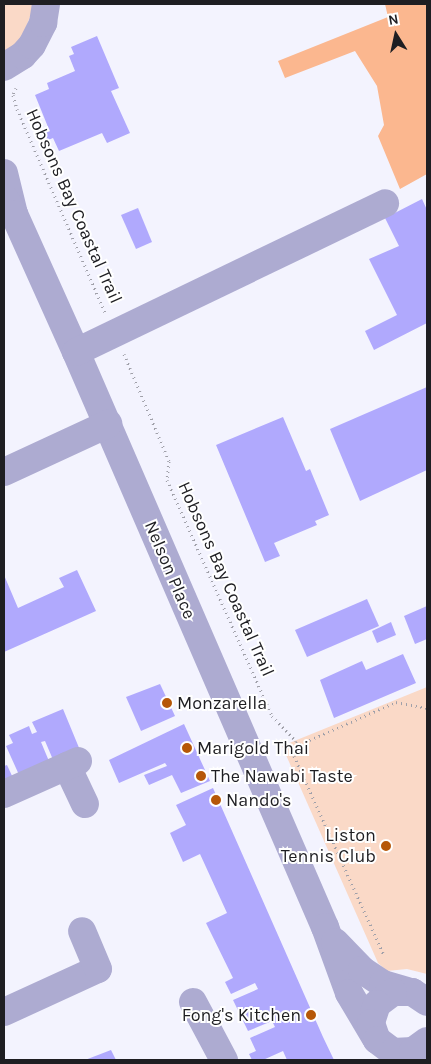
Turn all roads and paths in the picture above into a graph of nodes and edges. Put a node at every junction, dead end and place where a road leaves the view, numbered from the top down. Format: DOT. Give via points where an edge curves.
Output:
graph roads {
  1 [pos="46,4"];
  2 [pos="10,71"];
  3 [pos="4,173"];
  4 [pos="385,203"];
  5 [pos="9,206"];
  6 [pos="116,335"];
  7 [pos="76,352"];
  8 [pos="108,424"];
  9 [pos="4,472"];
  10 [pos="427,708"];
  11 [pos="296,746"];
  12 [pos="4,794"];
  13 [pos="85,804"];
  14 [pos="325,927"];
  15 [pos="82,931"];
  16 [pos="388,963"];
  17 [pos="417,997"];
  18 [pos="194,1002"];
  19 [pos="4,1012"];
  20 [pos="376,1046"];
  21 [pos="418,1050"];
  22 [pos="224,1060"];
  1 -- 2 [label="street" via="36,39"];
  2 -- 6 [label="path, Hobsons Bay Coastal Trail" via="17,109"];
  3 -- 5 [label="street, Nelson Place"];
  4 -- 6 [label="street"];
  5 -- 7 [label="street, Nelson Place"];
  6 -- 7 [label="street"];
  6 -- 11 [label="path, Hobsons Bay Coastal Trail" via="169,461 167,480 272,716"];
  7 -- 8 [label="street, Nelson Place"];
  8 -- 9 [label="street"];
  8 -- 14 [label="street, Nelson Place"];
  10 -- 11 [label="path" via="396,702"];
  11 -- 16 [label="path, Hobsons Bay Coastal Trail" via="294,756"];
  12 -- 13 [label="street" via="73,764"];
  14 -- 17 [label="street, Nelson Place" via="355,965 383,984"];
  14 -- 20 [label="street, Nelson Place" via="349,993"];
  15 -- 19 [label="street" via="98,969"];
  17 -- 20 [label="street" via="393,992 377,1004 371,1018"];
  18 -- 22 [label="street"];
  20 -- 21 [label="street" via="393,1052"];
}
